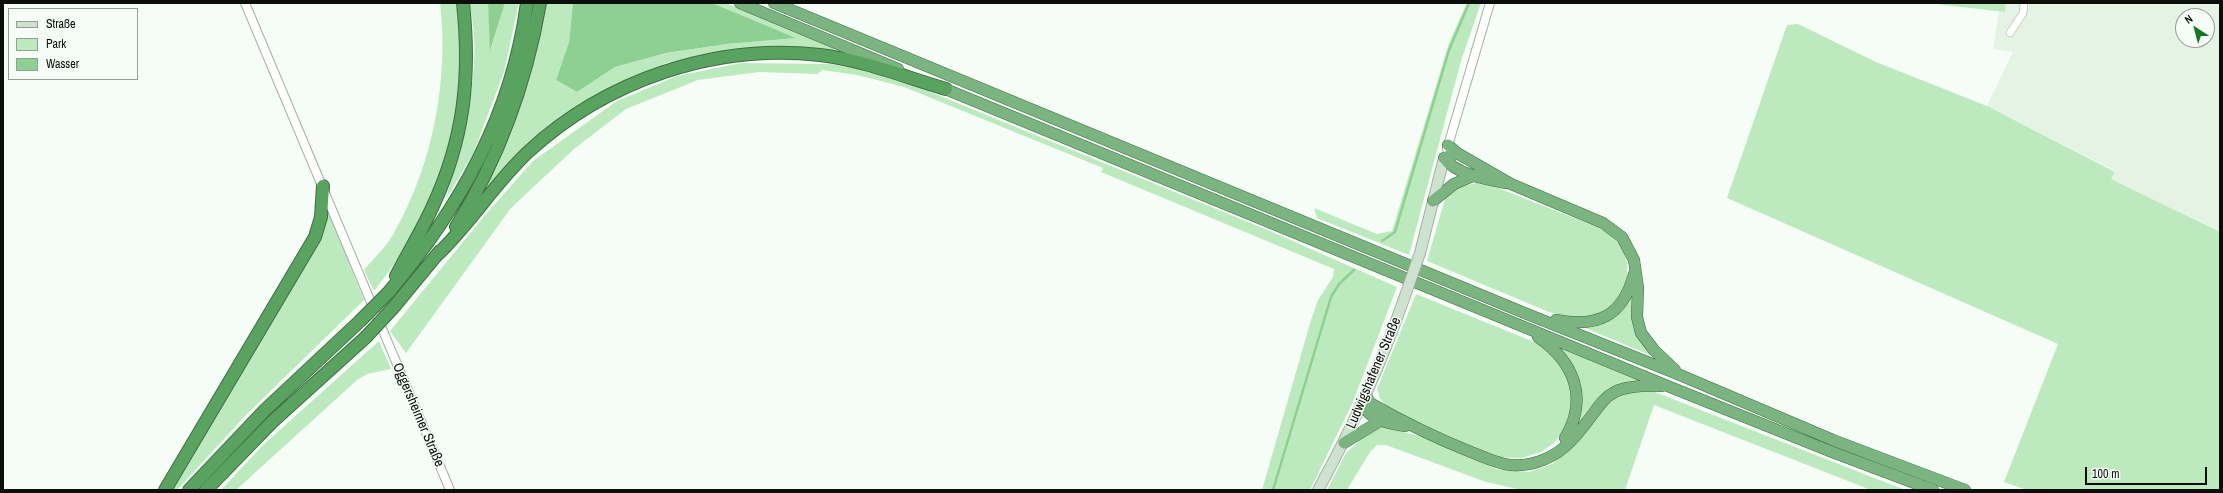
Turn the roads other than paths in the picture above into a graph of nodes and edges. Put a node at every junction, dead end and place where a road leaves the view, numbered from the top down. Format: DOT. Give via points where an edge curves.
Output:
graph roads {
  1 [pos="245,3"];
  2 [pos="463,3"];
  3 [pos="527,3"];
  4 [pos="540,3"];
  5 [pos="740,3"];
  6 [pos="774,3"];
  7 [pos="1490,3"];
  8 [pos="2024,3"];
  9 [pos="2010,33"];
  10 [pos="946,89"];
  11 [pos="1448,145"];
  12 [pos="1457,153"];
  13 [pos="1444,158"];
  14 [pos="1475,176"];
  15 [pos="1511,184"];
  16 [pos="323,186"];
  17 [pos="1434,201"];
  18 [pos="436,256"];
  19 [pos="1635,267"];
  20 [pos="388,293"];
  21 [pos="1527,314"];
  22 [pos="1519,324"];
  23 [pos="1680,375"];
  24 [pos="1670,387"];
  25 [pos="1366,401"];
  26 [pos="1380,422"];
  27 [pos="1413,428"];
  28 [pos="1344,443"];
  29 [pos="1557,452"];
  30 [pos="165,490"];
  31 [pos="189,490"];
  32 [pos="206,490"];
  33 [pos="450,490"];
  34 [pos="1318,490"];
  35 [pos="1933,490"];
  36 [pos="1965,490"];
  1 -- 16 [label="street, Oggersheimer Straße"];
  2 -- 20 [label="highway" via="467,65 466,91 458,138 432,208"];
  3 -- 20 [label="highway" via="511,74 494,126 481,154 465,187 435,234"];
  4 -- 18 [label="highway" via="529,57 502,137 464,214"];
  5 -- 10 [label="highway"];
  6 -- 21 [label="highway"];
  7 -- 11 [label="street"];
  8 -- 9 [label="street" via="2023,13"];
  10 -- 18 [label="highway" via="851,61 794,53 729,56 681,66 598,100 549,133 508,173 458,236"];
  10 -- 22 [label="highway"];
  11 -- 12 [label="highway"];
  11 -- 13 [label="street"];
  12 -- 13 [label="highway"];
  12 -- 15 [label="highway"];
  13 -- 14 [label="highway" via="1450,165"];
  13 -- 17 [label="main road, Ludwigshafener Straße"];
  14 -- 15 [label="highway"];
  14 -- 17 [label="highway" via="1454,184"];
  15 -- 19 [label="highway" via="1614,229 1628,245"];
  16 -- 30 [label="highway" via="321,217 315,237"];
  16 -- 33 [label="street, Oggersheimer Straße"];
  17 -- 25 [label="main road, Ludwigshafener Straße, bridge" via="1420,253"];
  18 -- 32 [label="highway, bridge" via="366,337 272,422"];
  19 -- 21 [label="highway" via="1631,285 1622,303 1602,319 1575,324"];
  19 -- 23 [label="highway" via="1638,288 1637,317 1641,333 1654,350"];
  20 -- 31 [label="highway, bridge" via="255,420"];
  21 -- 23 [label="highway"];
  22 -- 24 [label="highway"];
  22 -- 29 [label="highway" via="1553,347 1567,364 1575,383 1577,406 1574,424"];
  23 -- 36 [label="highway" via="1833,440"];
  24 -- 29 [label="highway" via="1641,386 1624,388 1610,394 1598,405 1570,442"];
  24 -- 35 [label="highway"];
  25 -- 26 [label="highway" via="1366,411"];
  25 -- 27 [label="highway"];
  25 -- 28 [label="main road, Ludwigshafener Straße"];
  26 -- 27 [label="highway"];
  26 -- 28 [label="highway"];
  27 -- 29 [label="highway" via="1496,462 1511,465 1527,465 1545,460"];
  28 -- 34 [label="main road, Ludwigshafener Straße"];
}
